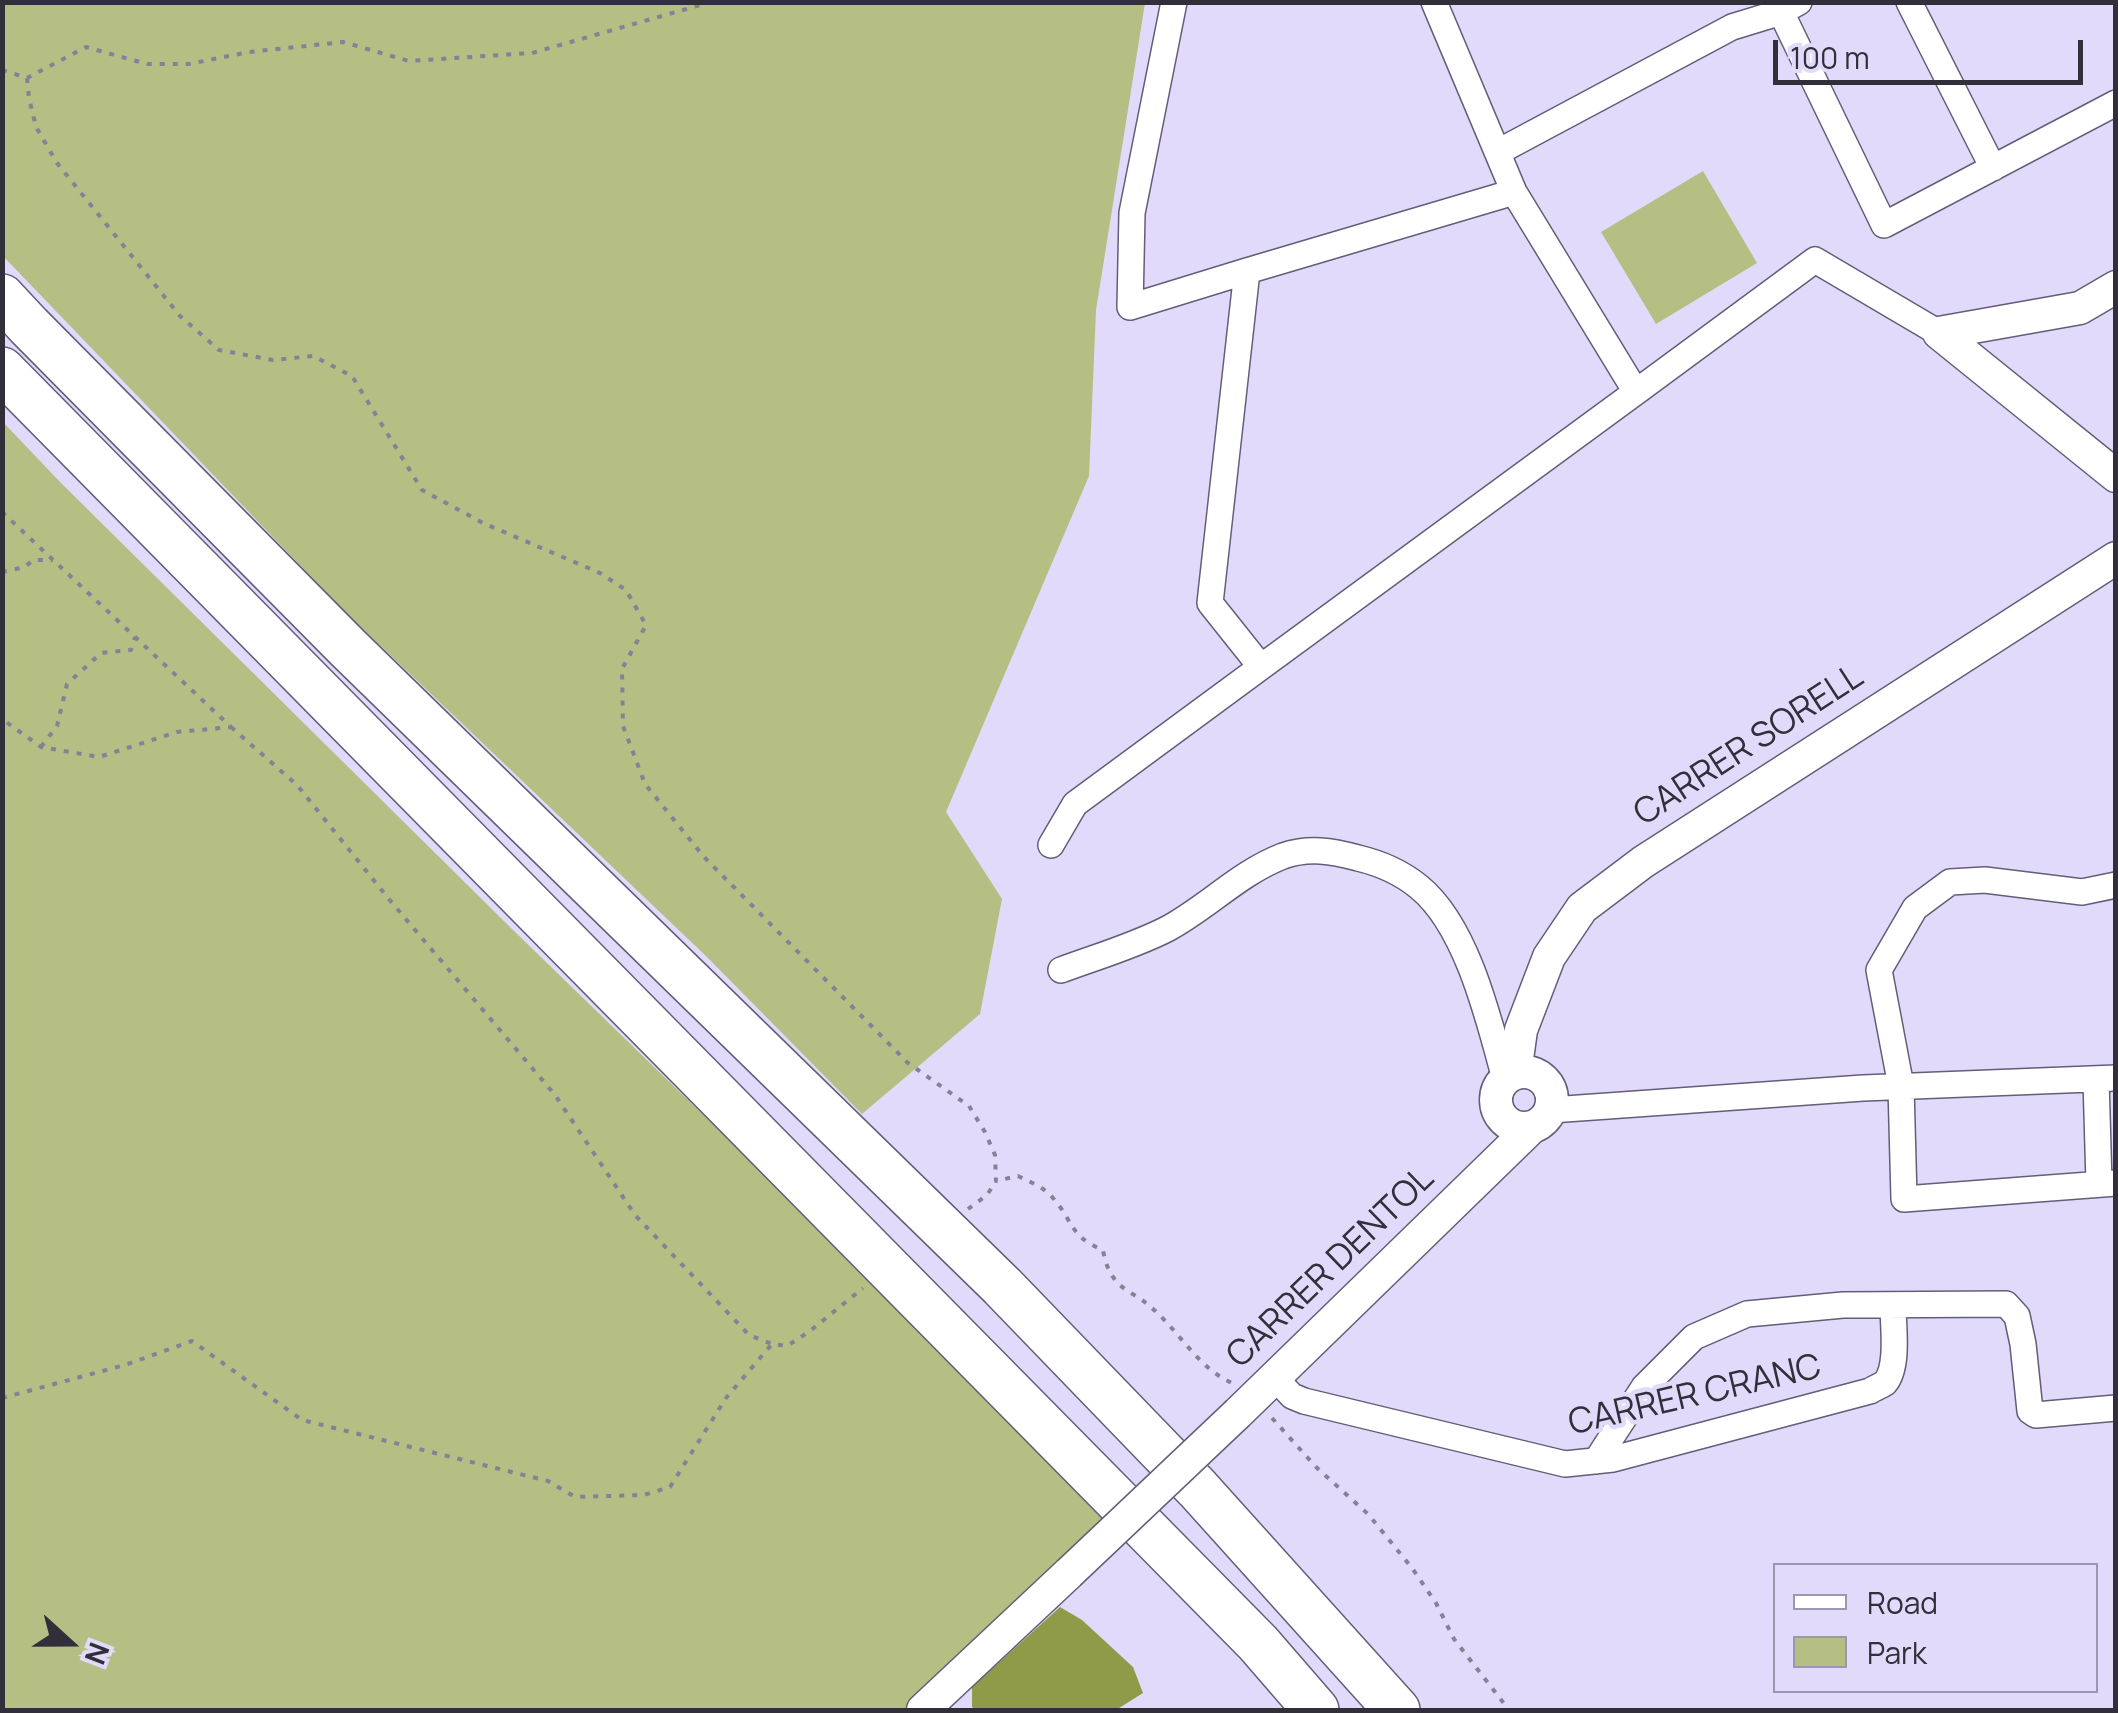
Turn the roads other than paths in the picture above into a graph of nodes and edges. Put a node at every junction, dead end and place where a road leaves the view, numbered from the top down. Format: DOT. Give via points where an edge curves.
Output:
graph roads {
  1 [pos="1174,2"];
  2 [pos="1434,2"];
  3 [pos="1721,2"];
  4 [pos="1909,2"];
  5 [pos="1790,7"];
  6 [pos="1732,28"];
  7 [pos="2116,104"];
  8 [pos="1498,152"];
  9 [pos="1993,168"];
  10 [pos="1514,192"];
  11 [pos="1248,271"];
  12 [pos="2116,288"];
  13 [pos="2,297"];
  14 [pos="1938,333"];
  15 [pos="2,370"];
  16 [pos="1636,392"];
  17 [pos="2116,476"];
  18 [pos="2116,558"];
  19 [pos="1260,667"];
  20 [pos="1051,845"];
  21 [pos="2116,886"];
  22 [pos="1061,970"];
  23 [pos="1510,1076"];
  24 [pos="2106,1079"];
  25 [pos="1901,1086"];
  26 [pos="1498,1114"];
  27 [pos="1540,1119"];
  28 [pos="1479,1180"];
  29 [pos="2107,1183"];
  30 [pos="1893,1306"];
  31 [pos="1256,1396"];
  32 [pos="2116,1408"];
  33 [pos="1629,1412"];
  34 [pos="1656,1448"];
  35 [pos="1604,1460"];
  36 [pos="922,1710"];
  37 [pos="1316,1710"];
  38 [pos="1397,1710"];
  1 -- 11 [label="street" via="1132,213 1130,307"];
  2 -- 8 [label="street"];
  3 -- 6 [label="street"];
  4 -- 9 [label="street"];
  5 -- 6 [label="street"];
  5 -- 9 [label="street" via="1884,226"];
  6 -- 8 [label="street"];
  7 -- 9 [label="street"];
  8 -- 10 [label="street"];
  10 -- 11 [label="street"];
  10 -- 16 [label="street"];
  11 -- 19 [label="street" via="1210,603"];
  12 -- 14 [label="street" via="2080,308"];
  13 -- 38 [label="highway" via="347,647 1002,1286 1198,1489"];
  14 -- 16 [label="street" via="1815,260"];
  14 -- 17 [label="street"];
  15 -- 37 [label="highway" via="1258,1643"];
  16 -- 19 [label="street"];
  18 -- 23 [label="street, CARRER SORELL" via="1643,862 1582,908 1549,957"];
  19 -- 20 [label="street" via="1075,804"];
  21 -- 25 [label="street" via="2082,892 1950,882 1915,908 1879,970"];
  22 -- 23 [label="street" via="1168,928 1286,855 1339,853 1398,873 1436,904 1481,993"];
  23 -- 26 [label="street" via="1496,1095"];
  23 -- 27 [label="street" via="1532,1073 1547,1083 1551,1092"];
  24 -- 25 [label="street"];
  24 -- 29 [label="street"];
  25 -- 27 [label="street"];
  25 -- 29 [label="street" via="1904,1200"];
  26 -- 27 [label="street" via="1512,1127"];
  26 -- 28 [label="street, CARRER DENTOL"];
  27 -- 28 [label="street, CARRER DENTOL"];
  28 -- 31 [label="street, CARRER DENTOL"];
  30 -- 32 [label="street" via="2006,1304 2017,1316 2036,1416"];
  30 -- 33 [label="street" via="1747,1314 1694,1337 1644,1387"];
  30 -- 34 [label="street, CARRER CRANC" via="1892,1368 1884,1384"];
  31 -- 35 [label="street, CARRER CRANC" via="1292,1396 1566,1464"];
  31 -- 36 [label="street, CARRER DENTOL, bridge"];
  33 -- 34 [label="street" via="1632,1437"];
  33 -- 35 [label="street"];
  34 -- 35 [label="street, CARRER CRANC"];
}
